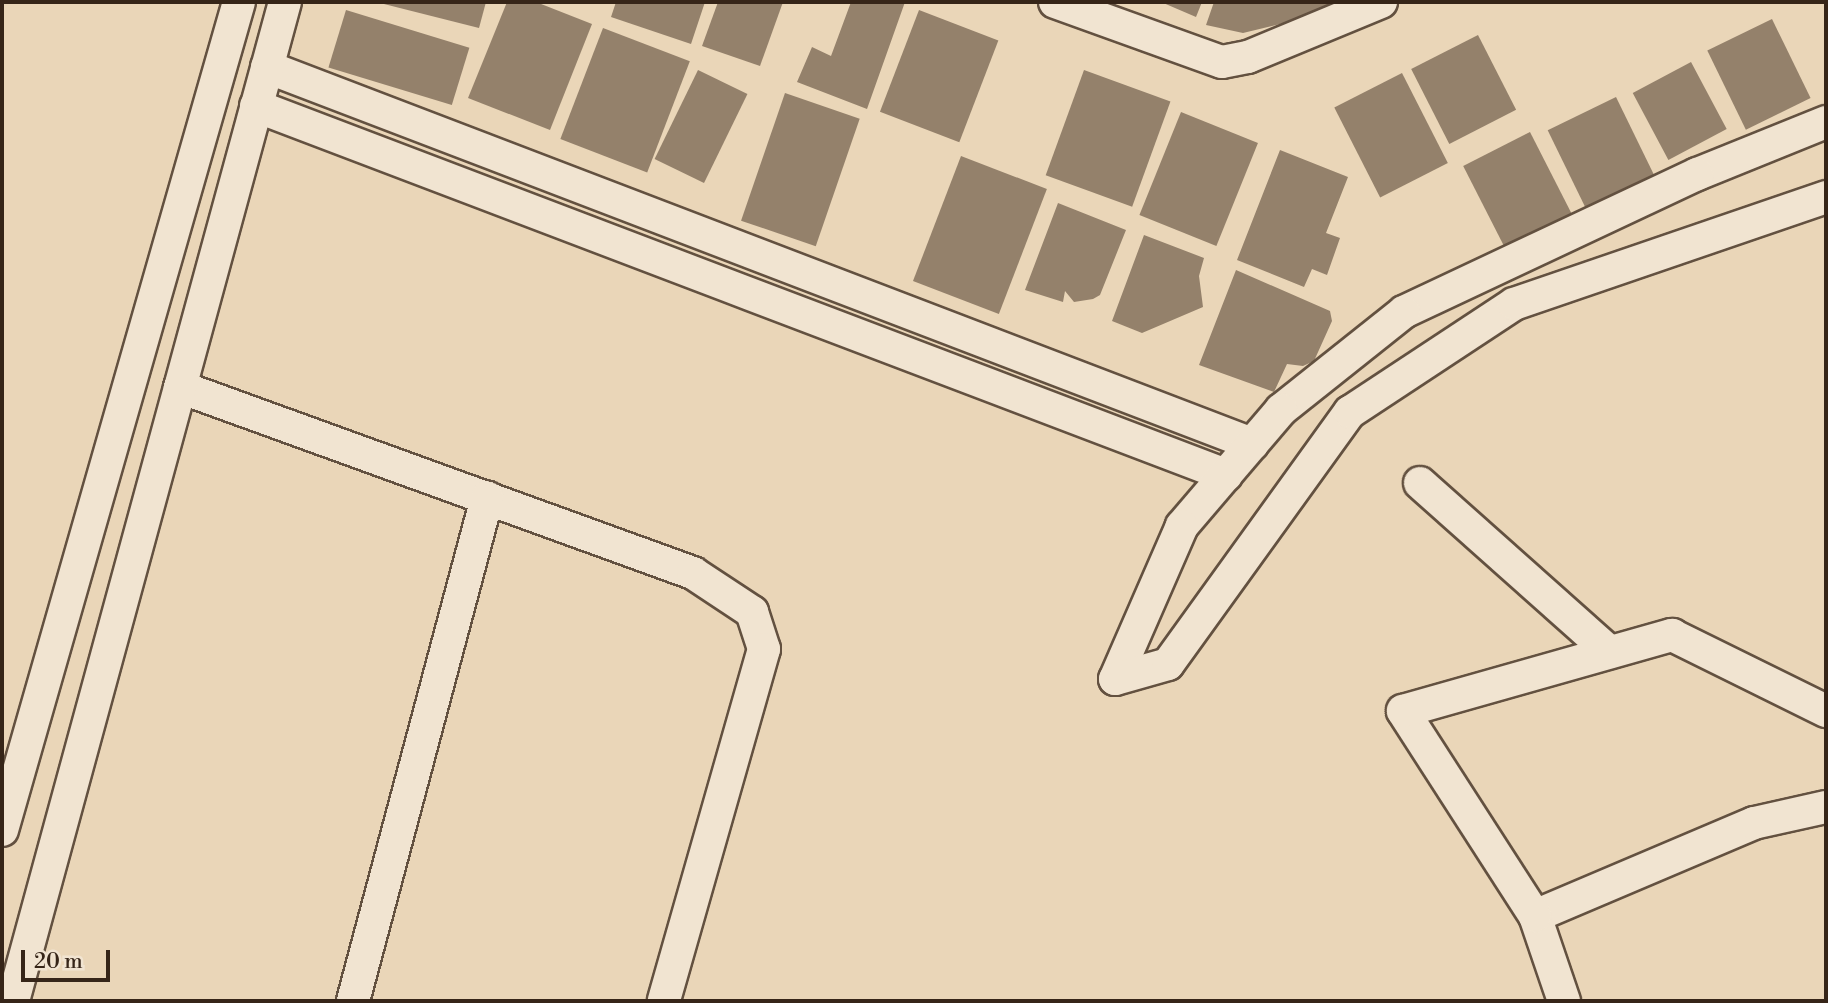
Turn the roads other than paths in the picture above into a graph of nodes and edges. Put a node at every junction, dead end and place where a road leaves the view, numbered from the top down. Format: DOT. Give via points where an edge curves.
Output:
graph roads {
  1 [pos="239,2"];
  2 [pos="285,2"];
  3 [pos="1055,2"];
  4 [pos="1381,2"];
  5 [pos="267,67"];
  6 [pos="256,106"];
  7 [pos="1826,122"];
  8 [pos="1826,197"];
  9 [pos="180,387"];
  10 [pos="1252,444"];
  11 [pos="1226,475"];
  12 [pos="1420,483"];
  13 [pos="487,498"];
  14 [pos="1610,652"];
  15 [pos="1826,711"];
  16 [pos="1826,807"];
  17 [pos="2,830"];
  18 [pos="1535,916"];
  19 [pos="13,1001"];
  20 [pos="353,1001"];
  21 [pos="664,1001"];
  22 [pos="1564,1001"];
  1 -- 17 [label="street"];
  2 -- 5 [label="street"];
  3 -- 4 [label="street" via="1222,62 1248,57"];
  5 -- 6 [label="street"];
  5 -- 10 [label="street"];
  6 -- 9 [label="street"];
  6 -- 11 [label="street"];
  7 -- 10 [label="street" via="1697,174 1404,312 1281,410"];
  8 -- 11 [label="street" via="1514,304 1350,412 1168,664 1115,679 1182,526"];
  9 -- 13 [label="street"];
  9 -- 19 [label="street"];
  10 -- 11 [label="street"];
  12 -- 14 [label="street"];
  13 -- 20 [label="street"];
  13 -- 21 [label="street" via="693,573 752,612 764,649"];
  14 -- 15 [label="street" via="1672,635"];
  14 -- 18 [label="street" via="1403,711"];
  16 -- 18 [label="street" via="1754,823"];
  18 -- 22 [label="street"];
}
